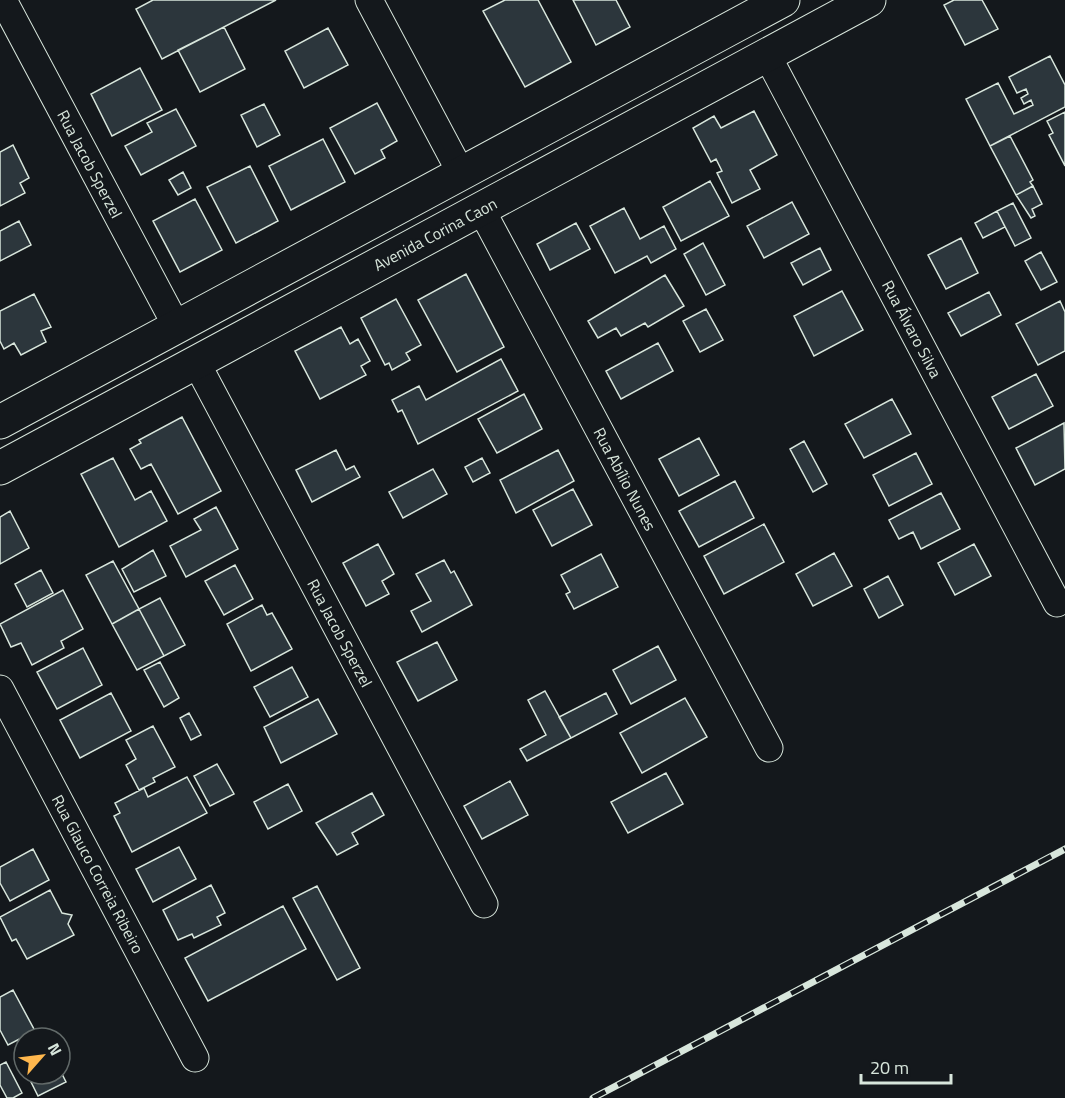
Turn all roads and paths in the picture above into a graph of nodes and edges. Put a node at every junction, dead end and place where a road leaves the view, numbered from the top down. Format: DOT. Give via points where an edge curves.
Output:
graph roads {
  1 [pos="3,0"];
  2 [pos="369,0"];
  3 [pos="783,0"];
  4 [pos="869,0"];
  5 [pos="743,9"];
  6 [pos="767,55"];
  7 [pos="461,173"];
  8 [pos="481,209"];
  9 [pos="177,327"];
  10 [pos="196,362"];
  11 [pos="0,423"];
  12 [pos="0,468"];
  13 [pos="1057,603"];
  14 [pos="0,689"];
  15 [pos="769,748"];
  16 [pos="484,904"];
  17 [pos="195,1058"];
  1 -- 9 [label="street, Rua Jacob Sperzel"];
  2 -- 7 [label="street"];
  3 -- 5 [label="main road"];
  4 -- 6 [label="main road, Avenida Corina Caon"];
  5 -- 7 [label="main road"];
  6 -- 8 [label="main road, Avenida Corina Caon"];
  6 -- 13 [label="street, Rua Álvaro Silva"];
  7 -- 9 [label="main road"];
  8 -- 10 [label="main road, Avenida Corina Caon"];
  8 -- 15 [label="street, Rua Abílio Nunes"];
  9 -- 11 [label="main road"];
  10 -- 12 [label="main road, Avenida Corina Caon"];
  10 -- 16 [label="street, Rua Jacob Sperzel"];
  14 -- 17 [label="street, Rua Glauco Correia Ribeiro"];
}
